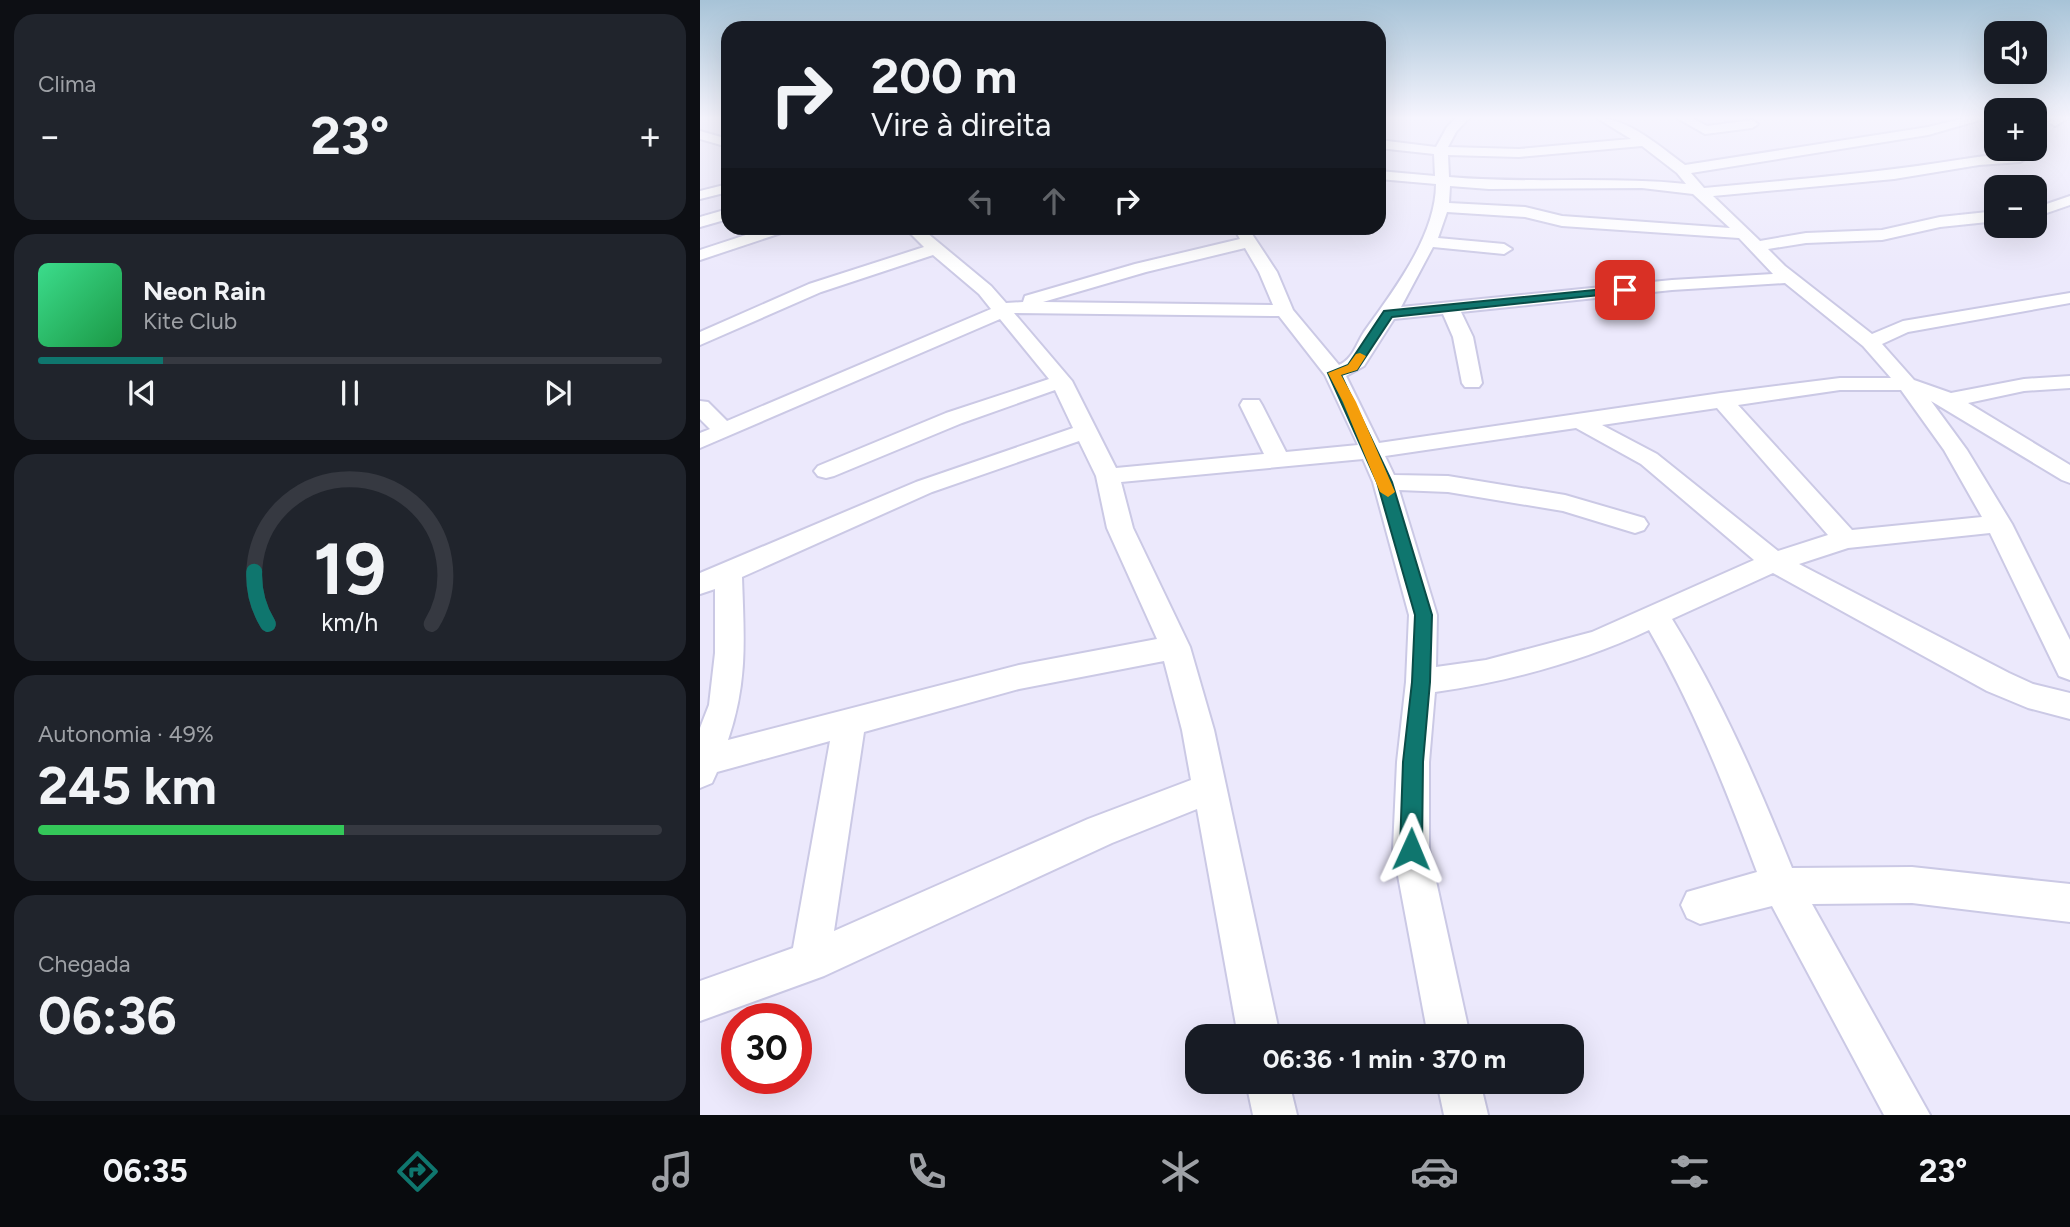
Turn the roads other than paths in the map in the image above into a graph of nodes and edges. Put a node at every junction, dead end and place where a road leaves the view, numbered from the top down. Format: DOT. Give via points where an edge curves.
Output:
graph roads {
  1 [pos="1442,170"];
  2 [pos="1682,170"];
  3 [pos="1924,170"];
  4 [pos="721,175"];
  5 [pos="1386,176"];
  6 [pos="700,180"];
  7 [pos="1443,182"];
  8 [pos="721,190"];
  9 [pos="1699,191"];
  10 [pos="700,195"];
  11 [pos="2070,200"];
  12 [pos="1441,207"];
  13 [pos="2047,209"];
  14 [pos="721,216"];
  15 [pos="1984,217"];
  16 [pos="700,222"];
  17 [pos="760,235"];
  18 [pos="920,235"];
  19 [pos="1242,235"];
  20 [pos="1246,235"];
  21 [pos="1749,240"];
  22 [pos="1427,242"];
  23 [pos="935,249"];
  24 [pos="1504,249"];
  25 [pos="700,255"];
  26 [pos="1788,278"];
  27 [pos="2070,298"];
  28 [pos="1008,308"];
  29 [pos="1450,309"];
  30 [pos="1284,311"];
  31 [pos="1388,314"];
  32 [pos="700,339"];
  33 [pos="1870,342"];
  34 [pos="1334,373"];
  35 [pos="1062,381"];
  36 [pos="2070,382"];
  37 [pos="1472,383"];
  38 [pos="1907,384"];
  39 [pos="1721,399"];
  40 [pos="1949,400"];
  41 [pos="1251,405"];
  42 [pos="700,407"];
  43 [pos="1581,422"];
  44 [pos="724,430"];
  45 [pos="1087,430"];
  46 [pos="700,441"];
  47 [pos="1371,451"];
  48 [pos="1279,461"];
  49 [pos="825,471"];
  50 [pos="2070,475"];
  51 [pos="1108,476"];
  52 [pos="1385,482"];
  53 [pos="1635,524"];
  54 [pos="1999,524"];
  55 [pos="1846,539"];
  56 [pos="1774,562"];
  57 [pos="728,573"];
  58 [pos="700,584"];
  59 [pos="1655,615"];
  60 [pos="1175,647"];
  61 [pos="2070,668"];
  62 [pos="1421,682"];
  63 [pos="2070,706"];
  64 [pos="849,725"];
  65 [pos="702,766"];
  66 [pos="1211,788"];
  67 [pos="1781,886"];
  68 [pos="2070,903"];
  69 [pos="1700,905"];
  70 [pos="810,962"];
  71 [pos="700,1001"];
  72 [pos="1257,1024"];
  73 [pos="1447,1024"];
  74 [pos="1271,1094"];
  75 [pos="1462,1094"];
  76 [pos="1275,1115"];
  77 [pos="1466,1115"];
  78 [pos="1908,1115"];
  1 -- 7 [label="street"];
  2 -- 9 [label="street"];
  3 -- 9 [label="street"];
  4 -- 6 [label="street"];
  5 -- 7 [label="street"];
  7 -- 9 [label="street" via="1642,184"];
  7 -- 12 [label="street"];
  8 -- 10 [label="street"];
  9 -- 21 [label="street"];
  11 -- 13 [label="street"];
  12 -- 21 [label="street" via="1525,212 1562,221"];
  12 -- 22 [label="street"];
  14 -- 16 [label="street"];
  15 -- 21 [label="street" via="1882,235"];
  17 -- 25 [label="street"];
  18 -- 23 [label="street"];
  19 -- 28 [label="street"];
  20 -- 30 [label="street"];
  21 -- 26 [label="street"];
  22 -- 24 [label="street"];
  22 -- 31 [label="street"];
  23 -- 28 [label="street"];
  23 -- 32 [label="street" via="855,272"];
  26 -- 29 [label="street" via="1672,285"];
  26 -- 33 [label="street"];
  27 -- 33 [label="street" via="1903,327"];
  28 -- 30 [label="street"];
  28 -- 35 [label="street"];
  28 -- 44 [label="street"];
  29 -- 31 [label="street"];
  29 -- 37 [label="street" via="1463,337"];
  30 -- 34 [label="street"];
  31 -- 34 [label="street" via="1352,367"];
  33 -- 38 [label="street"];
  34 -- 47 [label="street"];
  35 -- 45 [label="street"];
  35 -- 49 [label="street" via="954,418"];
  36 -- 40 [label="street" via="2024,384"];
  38 -- 39 [label="street" via="1840,384"];
  38 -- 40 [label="street"];
  38 -- 54 [label="street" via="1952,444"];
  39 -- 43 [label="street"];
  39 -- 55 [label="street"];
  40 -- 50 [label="street"];
  41 -- 48 [label="street"];
  42 -- 44 [label="street"];
  43 -- 47 [label="street"];
  43 -- 56 [label="street" via="1649,459"];
  44 -- 46 [label="street"];
  45 -- 51 [label="street"];
  45 -- 57 [label="street" via="924,487"];
  47 -- 48 [label="street"];
  47 -- 52 [label="street"];
  48 -- 51 [label="street"];
  51 -- 60 [label="street" via="1120,528"];
  52 -- 53 [label="street" via="1448,484 1565,503"];
  52 -- 62 [label="street" via="1423,615"];
  54 -- 55 [label="street"];
  54 -- 61 [label="street"];
  55 -- 56 [label="street"];
  56 -- 59 [label="street"];
  56 -- 63 [label="street" via="1998,682"];
  57 -- 58 [label="street"];
  57 -- 65 [label="street" via="730,653 724,705"];
  59 -- 62 [label="street" via="1599,641 1544,657"];
  59 -- 67 [label="street" via="1695,682 1732,761"];
  60 -- 64 [label="street" via="1019,677"];
  60 -- 66 [label="street"];
  62 -- 73 [label="street" via="1411,849"];
  64 -- 65 [label="street"];
  64 -- 70 [label="street"];
  66 -- 70 [label="street" via="1100,831"];
  66 -- 72 [label="street"];
  67 -- 68 [label="street" via="1912,885"];
  67 -- 69 [label="street"];
  67 -- 78 [label="street"];
  70 -- 71 [label="street"];
  74 -- 76 [label="street"];
  75 -- 77 [label="street"];
}
